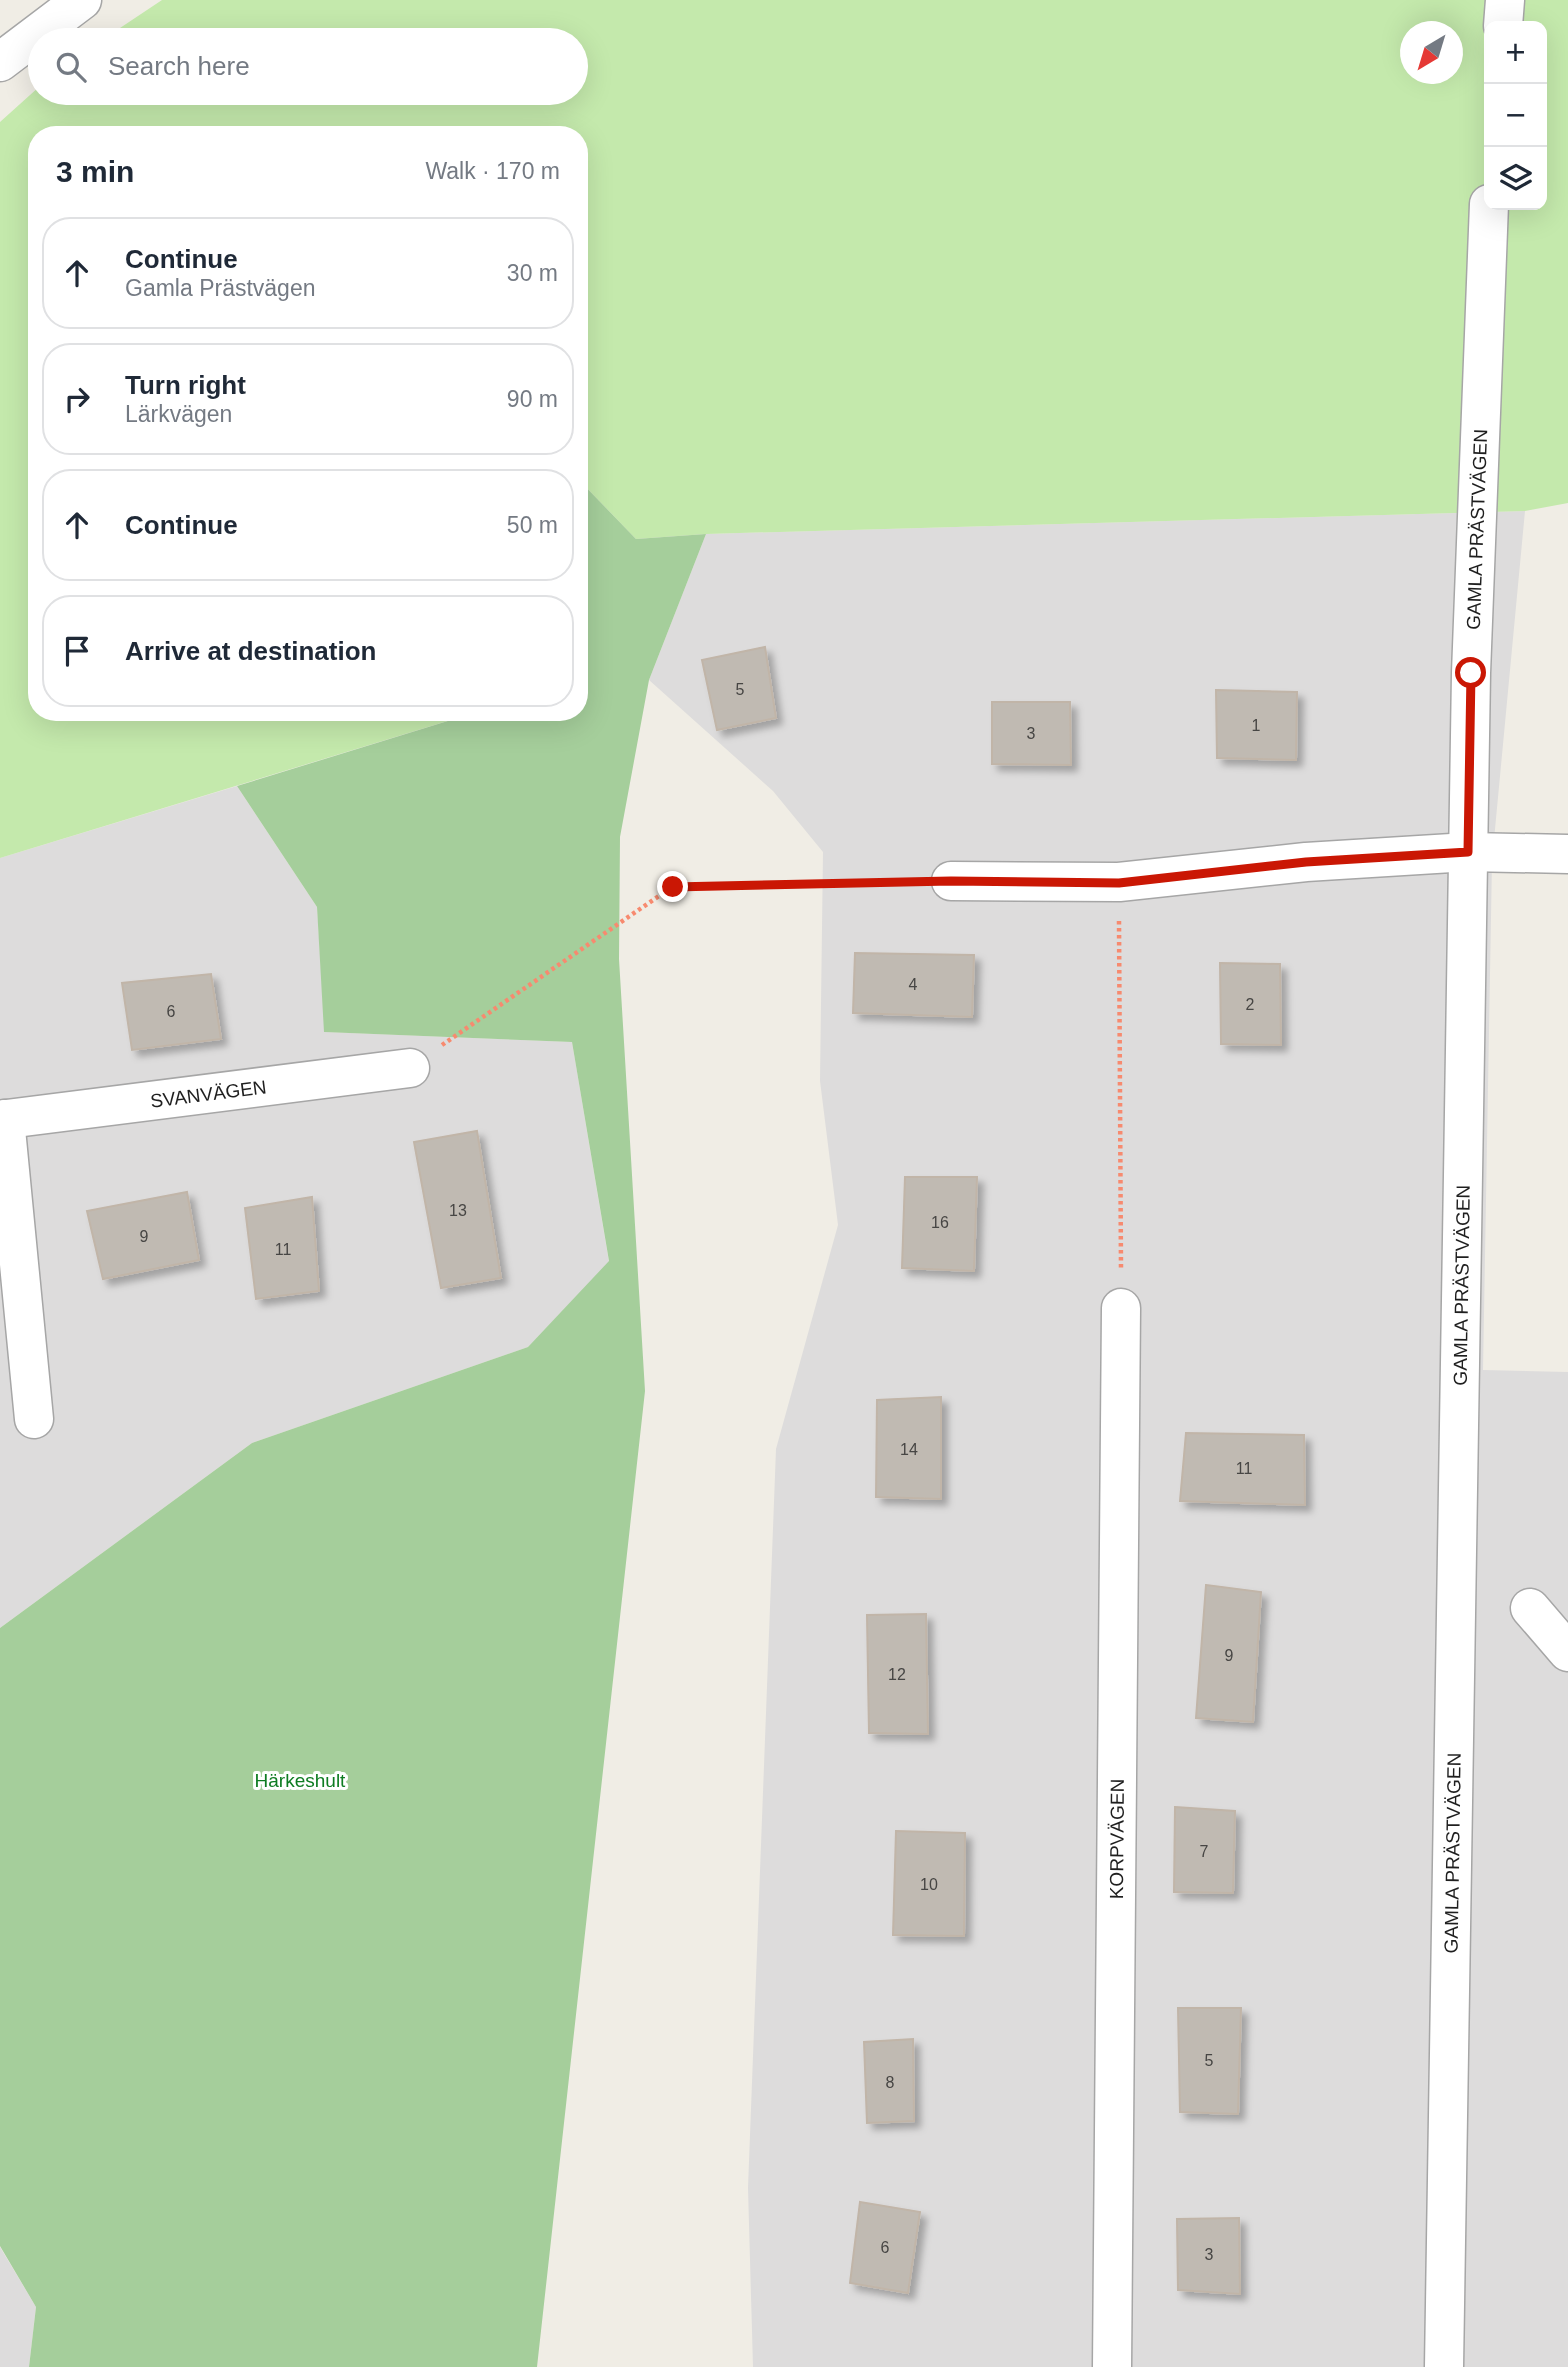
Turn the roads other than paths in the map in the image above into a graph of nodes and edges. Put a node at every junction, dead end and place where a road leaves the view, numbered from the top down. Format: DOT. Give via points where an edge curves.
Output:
graph roads {
  1 [pos="82,0"];
  2 [pos="1505,0"];
  3 [pos="1503,21"];
  4 [pos="45,28"];
  5 [pos="28,41"];
  6 [pos="0,62"];
  7 [pos="1489,210"];
  8 [pos="1468,852"];
  9 [pos="1568,854"];
  10 [pos="951,881"];
  11 [pos="410,1068"];
  12 [pos="3,1119"];
  13 [pos="1121,1308"];
  14 [pos="34,1419"];
  15 [pos="1530,1608"];
  16 [pos="1568,1652"];
  17 [pos="1112,2367"];
  18 [pos="1444,2367"];
  1 -- 4 [label="street"];
  2 -- 3 [label="street"];
  5 -- 6 [label="street"];
  7 -- 8 [label="street, GAMLA PRÄSTVÄGEN"];
  8 -- 9 [label="street"];
  8 -- 10 [label="street" via="1306,862 1119,883"];
  8 -- 18 [label="street, GAMLA PRÄSTVÄGEN"];
  11 -- 12 [label="street, SVANVÄGEN"];
  12 -- 14 [label="street, SVANVÄGEN"];
  13 -- 17 [label="street, KORPVÄGEN"];
  15 -- 16 [label="street"];
}
